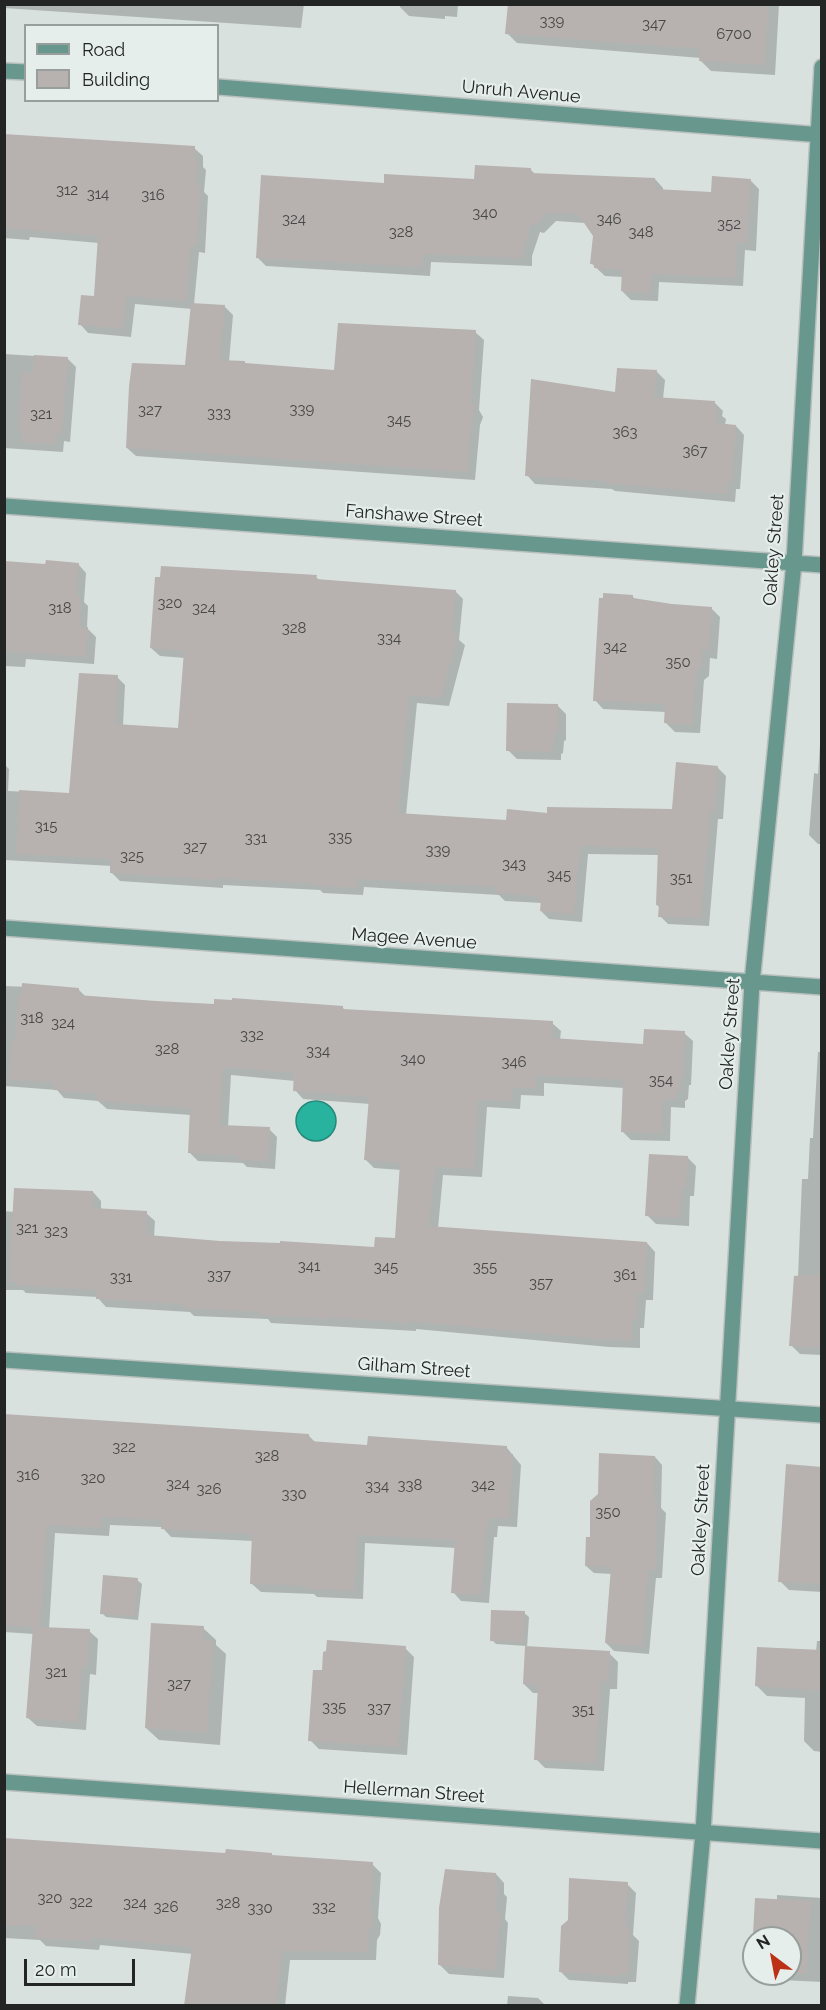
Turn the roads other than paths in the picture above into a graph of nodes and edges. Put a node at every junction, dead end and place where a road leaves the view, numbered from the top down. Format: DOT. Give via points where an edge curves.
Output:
graph roads {
  1 [pos="822,67"];
  2 [pos="4,70"];
  3 [pos="24,72"];
  4 [pos="219,87"];
  5 [pos="819,135"];
  6 [pos="4,506"];
  7 [pos="794,564"];
  8 [pos="822,565"];
  9 [pos="4,928"];
  10 [pos="752,982"];
  11 [pos="822,987"];
  12 [pos="4,1360"];
  13 [pos="727,1409"];
  14 [pos="822,1415"];
  15 [pos="4,1782"];
  16 [pos="703,1833"];
  17 [pos="822,1841"];
  18 [pos="687,2006"];
  1 -- 5 [label="street, Oakley Street"];
  2 -- 3 [label="street"];
  4 -- 5 [label="street, Unruh Avenue"];
  5 -- 7 [label="street, Oakley Street"];
  6 -- 7 [label="street, Fanshawe Street"];
  7 -- 8 [label="street, Fanshawe Street"];
  7 -- 10 [label="street, Oakley Street"];
  9 -- 10 [label="street, Magee Avenue"];
  10 -- 11 [label="street, Magee Avenue"];
  10 -- 13 [label="street, Oakley Street"];
  12 -- 13 [label="street, Gilham Street"];
  13 -- 14 [label="street, Gilham Street"];
  13 -- 16 [label="street, Oakley Street"];
  15 -- 16 [label="street, Hellerman Street"];
  16 -- 17 [label="street, Hellerman Street"];
  16 -- 18 [label="street, Oakley Street"];
}
